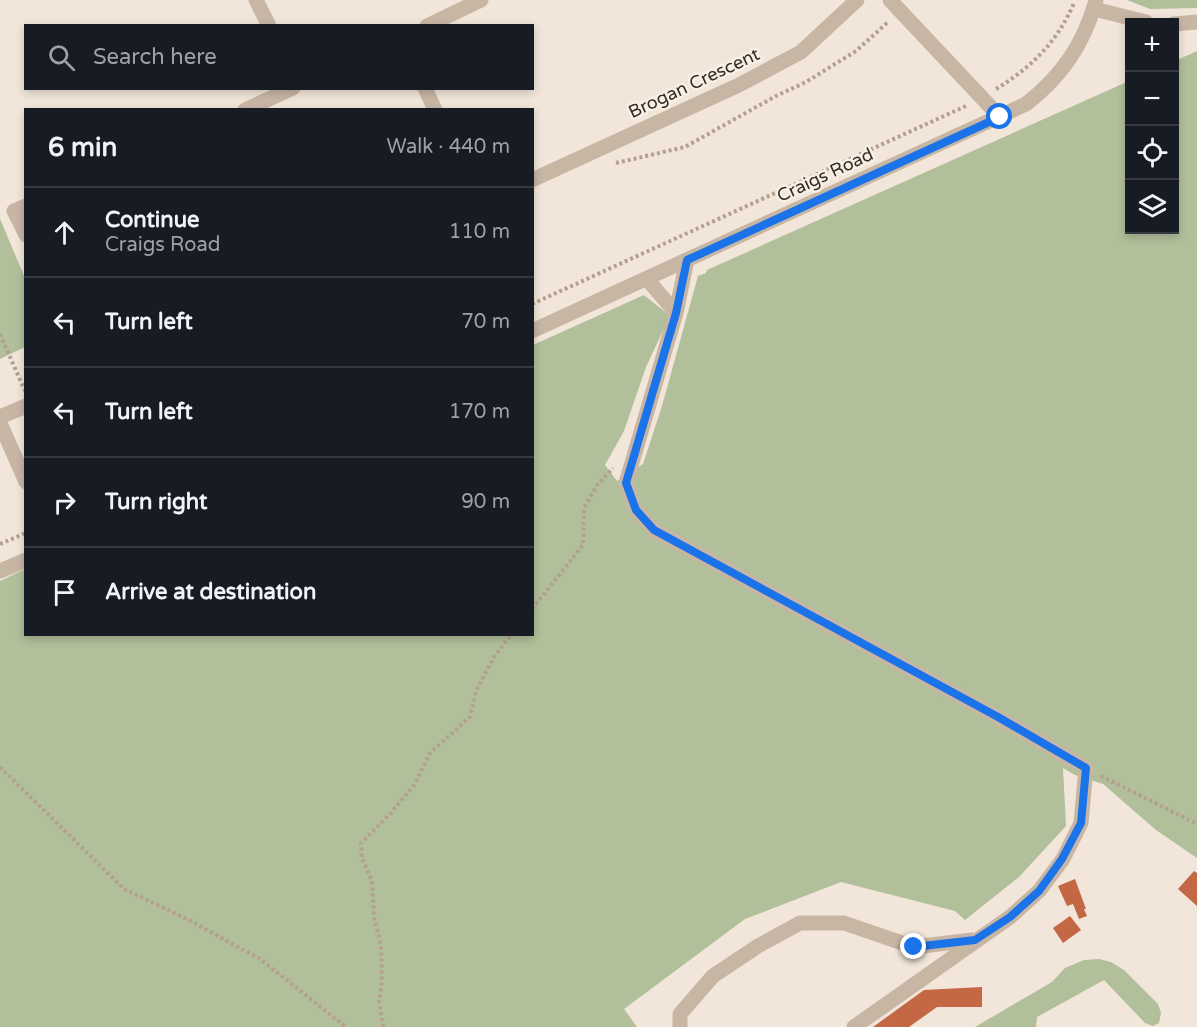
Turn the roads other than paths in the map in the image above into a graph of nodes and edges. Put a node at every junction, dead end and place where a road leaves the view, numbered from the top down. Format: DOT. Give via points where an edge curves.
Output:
graph roads {
  1 [pos="256,0"];
  2 [pos="481,0"];
  3 [pos="857,0"];
  4 [pos="1095,4"];
  5 [pos="895,5"];
  6 [pos="1135,18"];
  7 [pos="1197,22"];
  8 [pos="267,24"];
  9 [pos="431,24"];
  10 [pos="1179,24"];
  11 [pos="289,90"];
  12 [pos="426,90"];
  13 [pos="249,108"];
  14 [pos="434,108"];
  15 [pos="1000,117"];
  16 [pos="534,179"];
  17 [pos="24,207"];
  18 [pos="24,231"];
  19 [pos="687,260"];
  20 [pos="647,279"];
  21 [pos="676,313"];
  22 [pos="534,330"];
  23 [pos="24,407"];
  24 [pos="0,417"];
  25 [pos="0,423"];
  26 [pos="24,477"];
  27 [pos="24,561"];
  28 [pos="0,571"];
  29 [pos="975,940"];
  30 [pos="680,1027"];
  31 [pos="854,1027"];
  1 -- 8 [label="street"];
  2 -- 9 [label="street"];
  3 -- 16 [label="street, Brogan Crescent" via="801,52 739,85"];
  4 -- 6 [label="street, Craigs Road"];
  4 -- 15 [label="street, Craigs Road" via="1067,64 1026,104"];
  5 -- 15 [label="street"];
  7 -- 10 [label="street"];
  11 -- 13 [label="street"];
  12 -- 14 [label="street"];
  15 -- 19 [label="street, Craigs Road"];
  17 -- 18 [label="street" via="14,211"];
  19 -- 20 [label="street, Craigs Road"];
  19 -- 21 [label="street"];
  20 -- 21 [label="street"];
  20 -- 22 [label="street, Craigs Road"];
  21 -- 29 [label="street" via="626,483 636,510 654,530 1086,768 1081,823 1062,859 1039,891 1010,917"];
  23 -- 24 [label="street"];
  25 -- 26 [label="street"];
  27 -- 28 [label="street"];
  29 -- 30 [label="street" via="914,947 844,922 800,923 713,976 680,1014"];
  29 -- 31 [label="street"];
}
